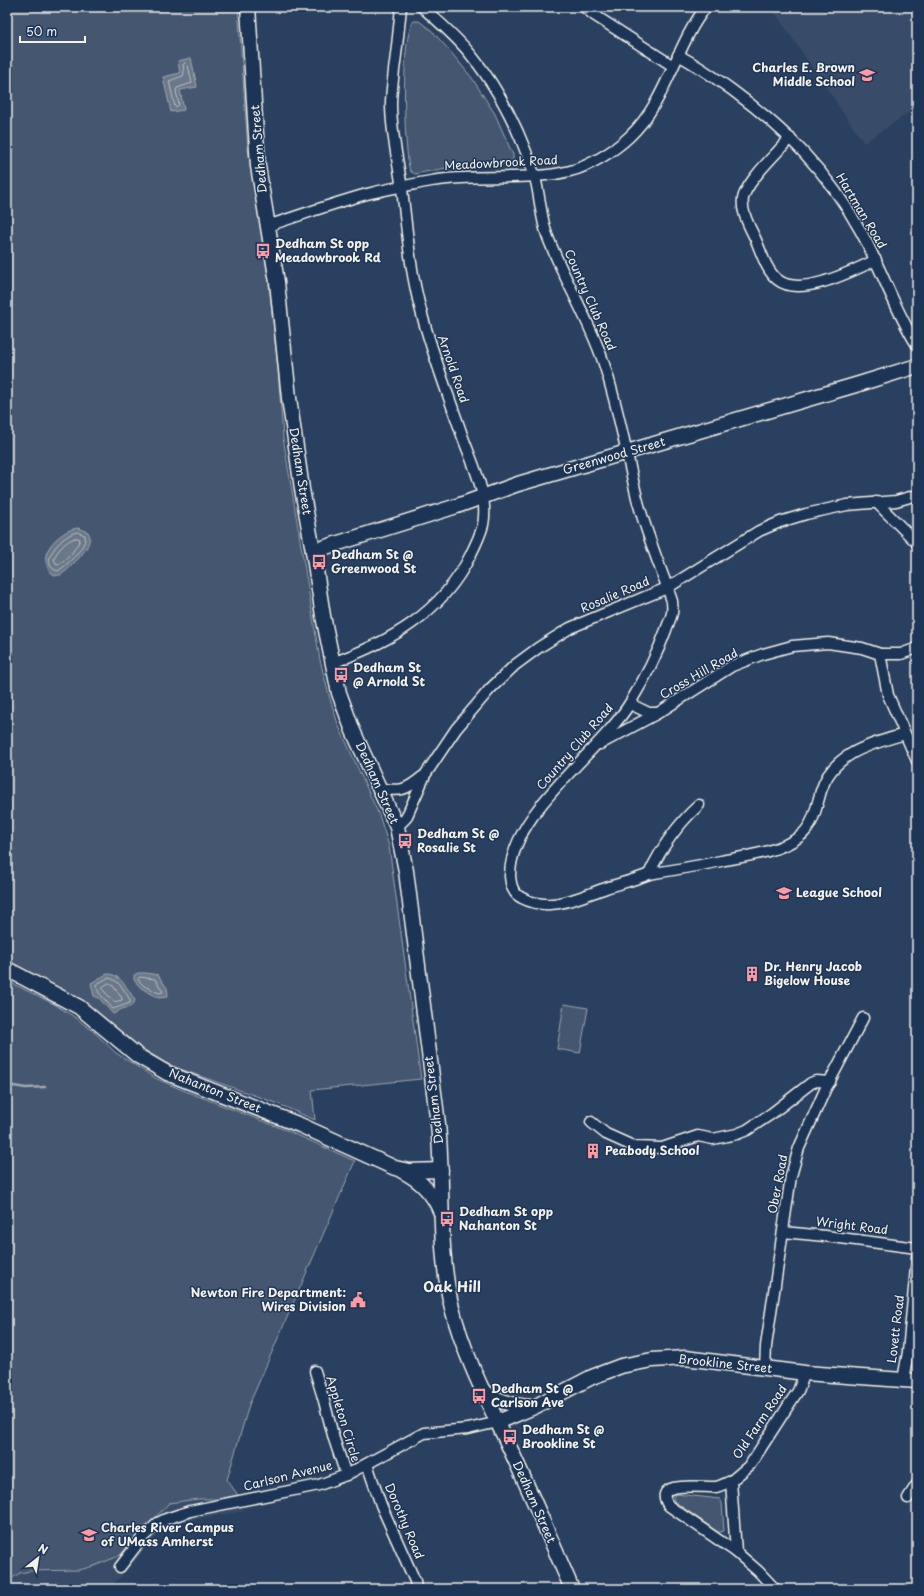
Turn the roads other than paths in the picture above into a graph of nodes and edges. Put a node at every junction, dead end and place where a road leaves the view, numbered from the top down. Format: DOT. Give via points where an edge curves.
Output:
graph roads {
  1 [pos="248,7"];
  2 [pos="401,7"];
  3 [pos="422,7"];
  4 [pos="584,7"];
  5 [pos="706,7"];
  6 [pos="678,55"];
  7 [pos="673,66"];
  8 [pos="790,138"];
  9 [pos="534,175"];
  10 [pos="402,186"];
  11 [pos="267,226"];
  12 [pos="876,260"];
  13 [pos="917,345"];
  14 [pos="917,366"];
  15 [pos="628,452"];
  16 [pos="917,495"];
  17 [pos="483,496"];
  18 [pos="876,502"];
  19 [pos="917,543"];
  20 [pos="313,551"];
  21 [pos="667,588"];
  22 [pos="917,648"];
  23 [pos="880,654"];
  24 [pos="332,663"];
  25 [pos="630,704"];
  26 [pos="658,713"];
  27 [pos="905,734"];
  28 [pos="593,748"];
  29 [pos="917,761"];
  30 [pos="425,775"];
  31 [pos="380,789"];
  32 [pos="699,805"];
  33 [pos="397,827"];
  34 [pos="649,874"];
  35 [pos="7,969"];
  36 [pos="863,1018"];
  37 [pos="830,1082"];
  38 [pos="591,1122"];
  39 [pos="395,1168"];
  40 [pos="441,1170"];
  41 [pos="442,1217"];
  42 [pos="783,1232"];
  43 [pos="917,1248"];
  44 [pos="917,1257"];
  45 [pos="765,1369"];
  46 [pos="315,1371"];
  47 [pos="805,1373"];
  48 [pos="903,1380"];
  49 [pos="917,1381"];
  50 [pos="481,1389"];
  51 [pos="534,1407"];
  52 [pos="498,1422"];
  53 [pos="367,1464"];
  54 [pos="346,1474"];
  55 [pos="731,1481"];
  56 [pos="917,1484"];
  57 [pos="908,1498"];
  58 [pos="736,1552"];
  59 [pos="120,1567"];
  60 [pos="416,1589"];
  61 [pos="572,1589"];
  62 [pos="775,1589"];
  1 -- 11 [label="main road, Dedham Street" via="258,166"];
  2 -- 10 [label="street, Arnold Road" via="391,102 394,149"];
  3 -- 9 [label="street, Country Club Road" via="444,25 471,55 498,94 515,127"];
  4 -- 7 [label="street"];
  5 -- 6 [label="street, Meadowbrook Road"];
  6 -- 7 [label="street, Meadowbrook Road"];
  6 -- 8 [label="street, Hartman Road" via="706,71 758,109"];
  7 -- 9 [label="street, Meadowbrook Road" via="646,117 629,137 595,162 570,171"];
  8 -- 12 [label="street, Hartman Road" via="808,156 838,195"];
  8 -- 12 [label="street" via="750,184 742,204 751,231 771,272 778,280 799,286 844,275"];
  9 -- 10 [label="street, Meadowbrook Road" via="463,177"];
  9 -- 15 [label="street, Country Club Road" via="546,233 587,319 603,362"];
  10 -- 11 [label="street, Meadowbrook Road" via="371,193"];
  10 -- 17 [label="street, Arnold Road" via="420,310"];
  11 -- 20 [label="main road, Dedham Street" via="289,398"];
  12 -- 13 [label="street, Hartman Road" via="898,311"];
  14 -- 15 [label="main road, Greenwood Street"];
  15 -- 17 [label="main road, Greenwood Street"];
  15 -- 21 [label="street, Country Club Road" via="637,498"];
  16 -- 18 [label="street, Rosalie Road" via="896,501"];
  17 -- 20 [label="main road, Greenwood Street"];
  17 -- 24 [label="street, Arnold Road" via="483,523 478,540 463,571 451,588 414,622 386,641"];
  18 -- 19 [label="street"];
  18 -- 21 [label="street, Rosalie Road" via="806,514 759,530"];
  20 -- 24 [label="main road, Dedham Street"];
  21 -- 25 [label="street, Country Club Road" via="673,612 661,644"];
  21 -- 30 [label="street, Rosalie Road" via="570,628 515,665 470,712"];
  22 -- 23 [label="street, Cross Hill Road" via="902,654"];
  23 -- 26 [label="street, Cross Hill Road" via="862,648 828,643 792,646 732,666"];
  23 -- 27 [label="street" via="888,695"];
  24 -- 31 [label="main road, Dedham Street" via="353,731"];
  25 -- 26 [label="street, Cross Hill Road" via="649,713"];
  25 -- 28 [label="street, Country Club Road"];
  26 -- 28 [label="street, Cross Hill Road"];
  27 -- 29 [label="street"];
  27 -- 34 [label="street, Country Club Road" via="869,745 851,753 837,764 826,777 820,791 816,813 801,836 788,844 752,855"];
  28 -- 34 [label="street, Country Club Road" via="555,788 523,833 510,869 510,884 521,898 534,904 551,904 570,902"];
  30 -- 31 [label="street" via="410,788"];
  30 -- 33 [label="street, Rosalie Road" via="406,818"];
  31 -- 33 [label="main road, Dedham Street"];
  32 -- 34 [label="street" via="658,854"];
  33 -- 40 [label="main road, Dedham Street" via="406,871 437,1118"];
  35 -- 39 [label="main road, Nahanton Street" via="79,1007 138,1056 167,1073 300,1125"];
  36 -- 37 [label="street, Ober Road"];
  37 -- 38 [label="street" via="811,1083 771,1114 737,1134 712,1139 698,1136 662,1148 635,1148 606,1134"];
  37 -- 42 [label="street, Ober Road" via="799,1148 791,1176"];
  39 -- 40 [label="main road, Nahanton Street" via="410,1171"];
  39 -- 41 [label="main road" via="410,1175 427,1189"];
  40 -- 41 [label="main road, Dedham Street"];
  41 -- 50 [label="main road, Dedham Street" via="445,1267 452,1308"];
  42 -- 43 [label="street, Wright Road"];
  42 -- 45 [label="street, Ober Road" via="766,1346"];
  44 -- 48 [label="street, Lovett Road"];
  45 -- 47 [label="main road, Brookline Street"];
  45 -- 51 [label="main road, Brookline Street" via="685,1358 652,1360 621,1366 592,1377"];
  46 -- 54 [label="street, Appleton Circle"];
  47 -- 48 [label="main road, Brookline Street"];
  47 -- 55 [label="street, Old Farm Road" via="790,1403 750,1465"];
  48 -- 49 [label="main road, Brookline Street"];
  50 -- 51 [label="main road" via="506,1403"];
  50 -- 52 [label="main road, Dedham Street"];
  51 -- 52 [label="main road, Brookline Street"];
  52 -- 53 [label="street, Carlson Avenue" via="468,1429 424,1434"];
  52 -- 61 [label="main road, Dedham Street"];
  53 -- 54 [label="street, Carlson Avenue"];
  53 -- 60 [label="street, Dorothy Road"];
  54 -- 59 [label="street, Carlson Avenue" via="319,1484 190,1510 166,1519 143,1537"];
  55 -- 58 [label="street"];
  55 -- 58 [label="street, Old Farm Road" via="718,1487 676,1486 668,1490 665,1501"];
  56 -- 57 [label="street"];
  58 -- 62 [label="street, Old Farm Road"];
}
